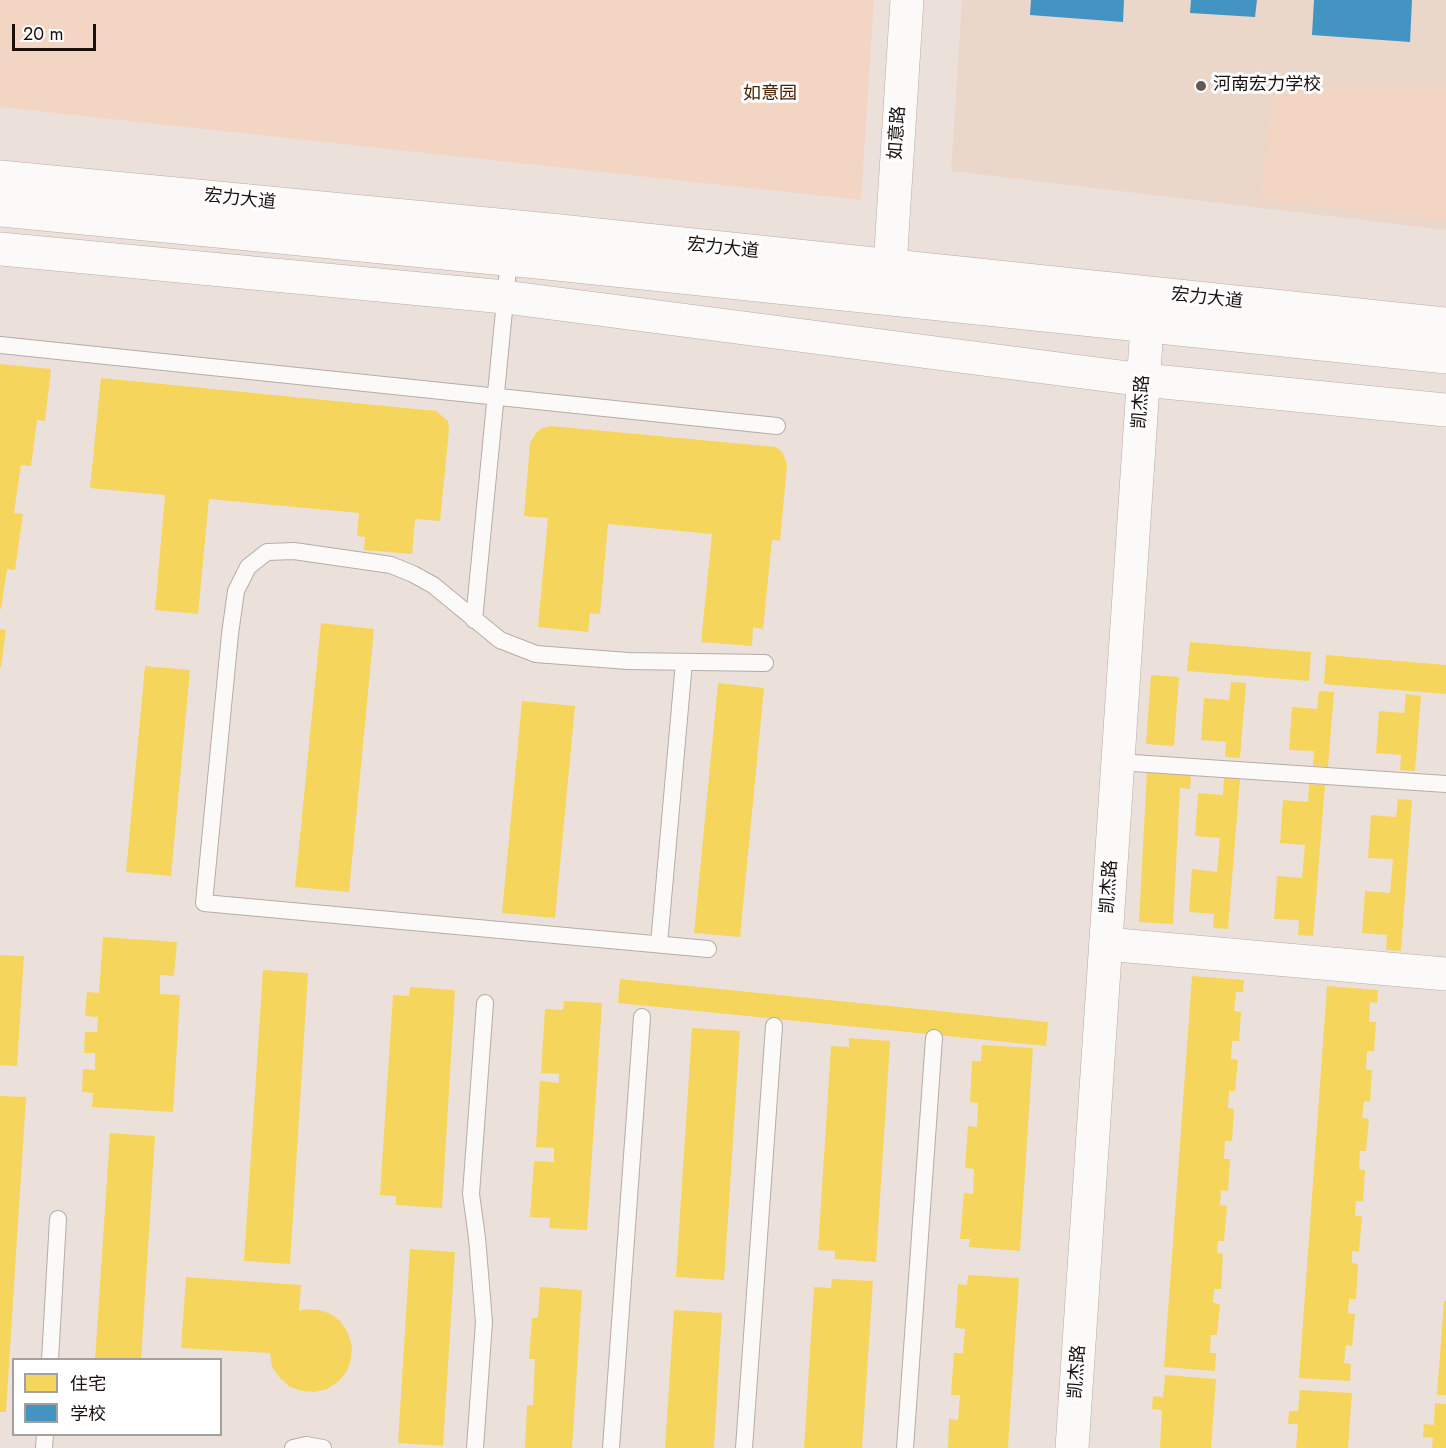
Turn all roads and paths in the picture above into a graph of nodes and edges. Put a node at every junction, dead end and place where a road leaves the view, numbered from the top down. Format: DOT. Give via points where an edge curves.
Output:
graph roads {
  1 [pos="907,0"];
  2 [pos="0,177"];
  3 [pos="0,210"];
  4 [pos="0,249"];
  5 [pos="508,259"];
  6 [pos="890,266"];
  7 [pos="505,297"];
  8 [pos="1446,324"];
  9 [pos="1147,326"];
  10 [pos="0,345"];
  11 [pos="1446,357"];
  12 [pos="1144,380"];
  13 [pos="495,397"];
  14 [pos="1446,410"];
  15 [pos="777,426"];
  16 [pos="474,620"];
  17 [pos="684,662"];
  18 [pos="765,663"];
  19 [pos="1118,762"];
  20 [pos="1446,784"];
  21 [pos="659,944"];
  22 [pos="1106,944"];
  23 [pos="708,949"];
  24 [pos="1446,974"];
  25 [pos="485,1002"];
  26 [pos="642,1017"];
  27 [pos="774,1026"];
  28 [pos="934,1038"];
  29 [pos="58,1219"];
  30 [pos="50,1358"];
  31 [pos="293,1448"];
  32 [pos="323,1448"];
  33 [pos="475,1448"];
  34 [pos="611,1448"];
  35 [pos="744,1448"];
  36 [pos="905,1448"];
  37 [pos="1072,1448"];
  1 -- 6 [label="street, 如意路"];
  2 -- 6 [label="street, 宏力大道"];
  3 -- 5 [label="street, 宏力大道"];
  4 -- 7 [label="street"];
  5 -- 7 [label="lane"];
  5 -- 9 [label="street, 宏力大道"];
  6 -- 8 [label="street, 宏力大道"];
  7 -- 12 [label="street"];
  7 -- 13 [label="lane"];
  9 -- 11 [label="street, 宏力大道"];
  9 -- 12 [label="street, 凯杰路"];
  10 -- 13 [label="lane"];
  12 -- 14 [label="street"];
  12 -- 19 [label="street, 凯杰路"];
  13 -- 15 [label="lane"];
  13 -- 16 [label="lane"];
  16 -- 17 [label="lane" via="500,640 536,654 628,662"];
  16 -- 21 [label="lane" via="433,585 391,565 294,550 267,552 248,567 236,591 230,634 204,903"];
  17 -- 18 [label="lane"];
  17 -- 21 [label="lane"];
  19 -- 20 [label="lane"];
  19 -- 22 [label="street, 凯杰路"];
  21 -- 23 [label="lane"];
  22 -- 24 [label="street"];
  22 -- 37 [label="street, 凯杰路"];
  25 -- 33 [label="lane" via="471,1194 484,1322"];
  26 -- 34 [label="lane"];
  27 -- 35 [label="lane"];
  28 -- 36 [label="lane"];
  29 -- 30 [label="lane"];
  31 -- 32 [label="lane"];
}
